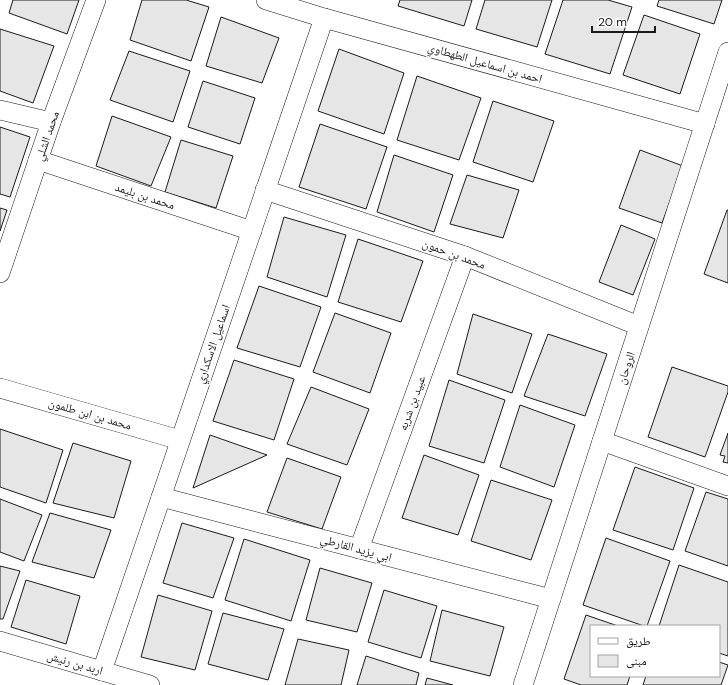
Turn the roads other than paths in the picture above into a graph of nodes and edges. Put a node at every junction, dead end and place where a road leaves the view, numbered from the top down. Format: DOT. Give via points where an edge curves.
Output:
graph roads {
  1 [pos="96,0"];
  2 [pos="266,0"];
  3 [pos="324,18"];
  4 [pos="728,52"];
  5 [pos="0,110"];
  6 [pos="51,122"];
  7 [pos="705,124"];
  8 [pos="38,160"];
  9 [pos="265,190"];
  10 [pos="252,231"];
  11 [pos="465,256"];
  12 [pos="0,273"];
  13 [pos="639,326"];
  14 [pos="0,388"];
  15 [pos="180,440"];
  16 [pos="602,442"];
  17 [pos="728,486"];
  18 [pos="161,497"];
  19 [pos="358,549"];
  20 [pos="551,599"];
  21 [pos="0,641"];
  22 [pos="102,671"];
  23 [pos="150,685"];
  24 [pos="523,685"];
  1 -- 6 [label="street, محمد الشلي"];
  2 -- 3 [label="street, احمد بن اسماعيل الطهطاوي"];
  3 -- 7 [label="street, احمد بن اسماعيل الطهطاوي"];
  3 -- 9 [label="street, اسماعيل الاسكداري"];
  4 -- 7 [label="street, الروحان"];
  5 -- 6 [label="street"];
  6 -- 8 [label="street, محمد الشلي"];
  7 -- 13 [label="street, الروحان"];
  8 -- 10 [label="street, محمد بن بليمد"];
  8 -- 12 [label="street, محمد الشلي"];
  9 -- 10 [label="street, اسماعيل الاسكداري"];
  9 -- 11 [label="street, محمد بن حمون"];
  10 -- 15 [label="street, اسماعيل الاسكداري"];
  11 -- 13 [label="street, محمد بن حمون"];
  11 -- 19 [label="street, عبيد بن شربه"];
  13 -- 16 [label="street, الروحان"];
  14 -- 15 [label="street, محمد بن ابن طلمون"];
  15 -- 18 [label="street, اسماعيل الاسكداري"];
  16 -- 17 [label="street"];
  16 -- 20 [label="street, الروحان"];
  18 -- 19 [label="street, ابي يزيد القارطي"];
  18 -- 22 [label="street, اسماعيل الاسكداري"];
  19 -- 20 [label="street, ابي يزيد القارطي"];
  20 -- 24 [label="street, الروحان"];
  21 -- 22 [label="street, اربد بن رنيش"];
  22 -- 23 [label="street, اربد بن رنيش"];
}
